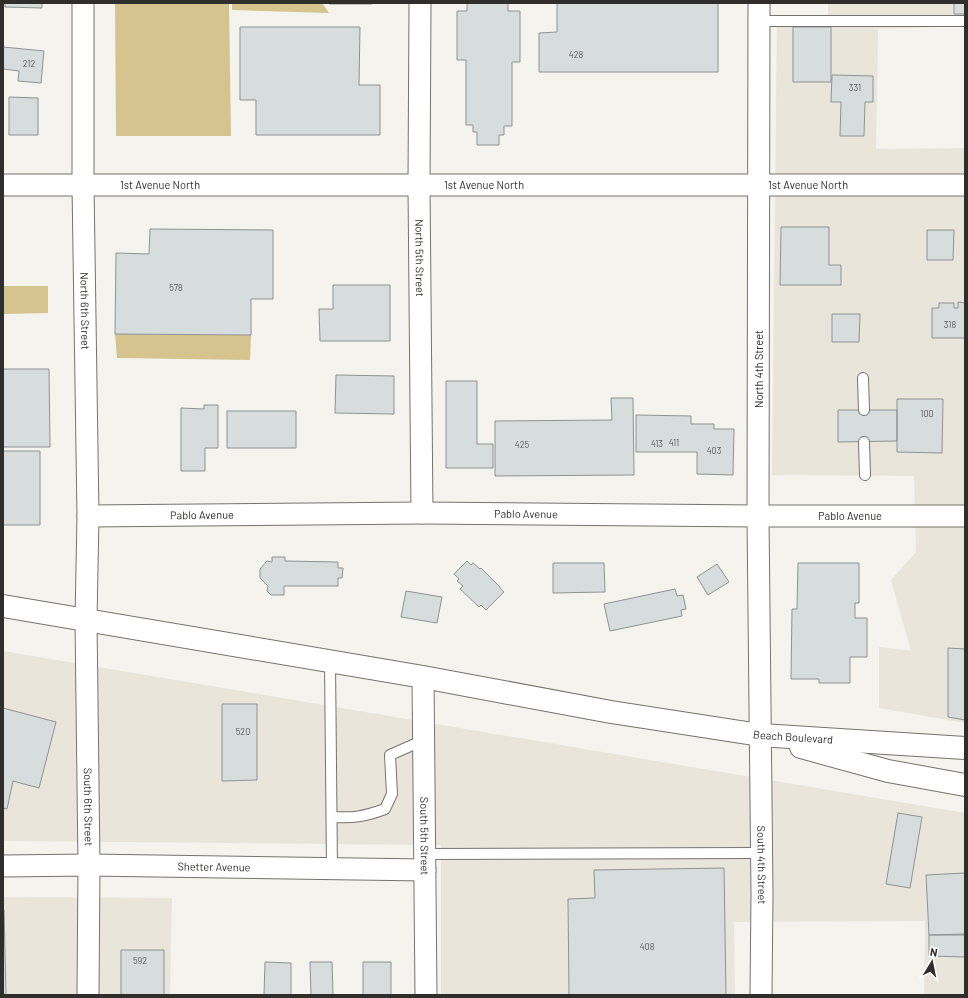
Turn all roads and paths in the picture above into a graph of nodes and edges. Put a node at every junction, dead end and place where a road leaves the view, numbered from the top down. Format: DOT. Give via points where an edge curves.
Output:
graph roads {
  1 [pos="83,3"];
  2 [pos="420,3"];
  3 [pos="759,12"];
  4 [pos="965,21"];
  5 [pos="3,185"];
  6 [pos="83,185"];
  7 [pos="965,185"];
  8 [pos="419,186"];
  9 [pos="758,186"];
  10 [pos="863,378"];
  11 [pos="864,410"];
  12 [pos="864,442"];
  13 [pos="865,475"];
  14 [pos="422,513"];
  15 [pos="88,516"];
  16 [pos="758,516"];
  17 [pos="965,516"];
  18 [pos="3,606"];
  19 [pos="86,620"];
  20 [pos="330,661"];
  21 [pos="423,677"];
  22 [pos="760,735"];
  23 [pos="424,740"];
  24 [pos="965,748"];
  25 [pos="965,785"];
  26 [pos="332,817"];
  27 [pos="762,853"];
  28 [pos="425,862"];
  29 [pos="89,865"];
  30 [pos="3,866"];
  31 [pos="332,868"];
  32 [pos="88,995"];
  33 [pos="426,995"];
  34 [pos="761,995"];
  1 -- 6 [label="street, North 6th Street"];
  2 -- 8 [label="street, North 5th Street"];
  3 -- 4 [label="lane"];
  3 -- 9 [label="street, North 4th Street"];
  5 -- 6 [label="street, 1st Avenue North"];
  6 -- 8 [label="street, 1st Avenue North"];
  6 -- 15 [label="street, North 6th Street"];
  7 -- 9 [label="street, 1st Avenue North"];
  8 -- 9 [label="street, 1st Avenue North"];
  8 -- 14 [label="street, North 5th Street"];
  9 -- 16 [label="street, North 4th Street"];
  10 -- 11 [label="lane"];
  12 -- 13 [label="lane"];
  14 -- 15 [label="street, Pablo Avenue"];
  14 -- 16 [label="street, Pablo Avenue"];
  15 -- 19 [label="street, North 6th Street"];
  16 -- 17 [label="street, Pablo Avenue"];
  16 -- 22 [label="street, North 4th Street"];
  18 -- 19 [label="highway"];
  19 -- 20 [label="highway"];
  19 -- 29 [label="street, South 6th Street"];
  20 -- 21 [label="highway"];
  20 -- 26 [label="lane"];
  21 -- 22 [label="highway" via="611,712"];
  21 -- 23 [label="street, South 5th Street"];
  22 -- 24 [label="highway, Beach Boulevard"];
  22 -- 25 [label="highway, Beach Boulevard" via="888,771"];
  22 -- 27 [label="street, South 4th Street"];
  23 -- 26 [label="lane" via="390,754 392,794 385,809 354,818"];
  23 -- 28 [label="street, South 5th Street"];
  26 -- 31 [label="lane"];
  27 -- 28 [label="lane"];
  27 -- 34 [label="street, South 4th Street"];
  28 -- 31 [label="street, Shetter Avenue"];
  28 -- 33 [label="street, South 5th Street"];
  29 -- 30 [label="street, Shetter Avenue"];
  29 -- 31 [label="street, Shetter Avenue"];
  29 -- 32 [label="street, South 6th Street"];
}
